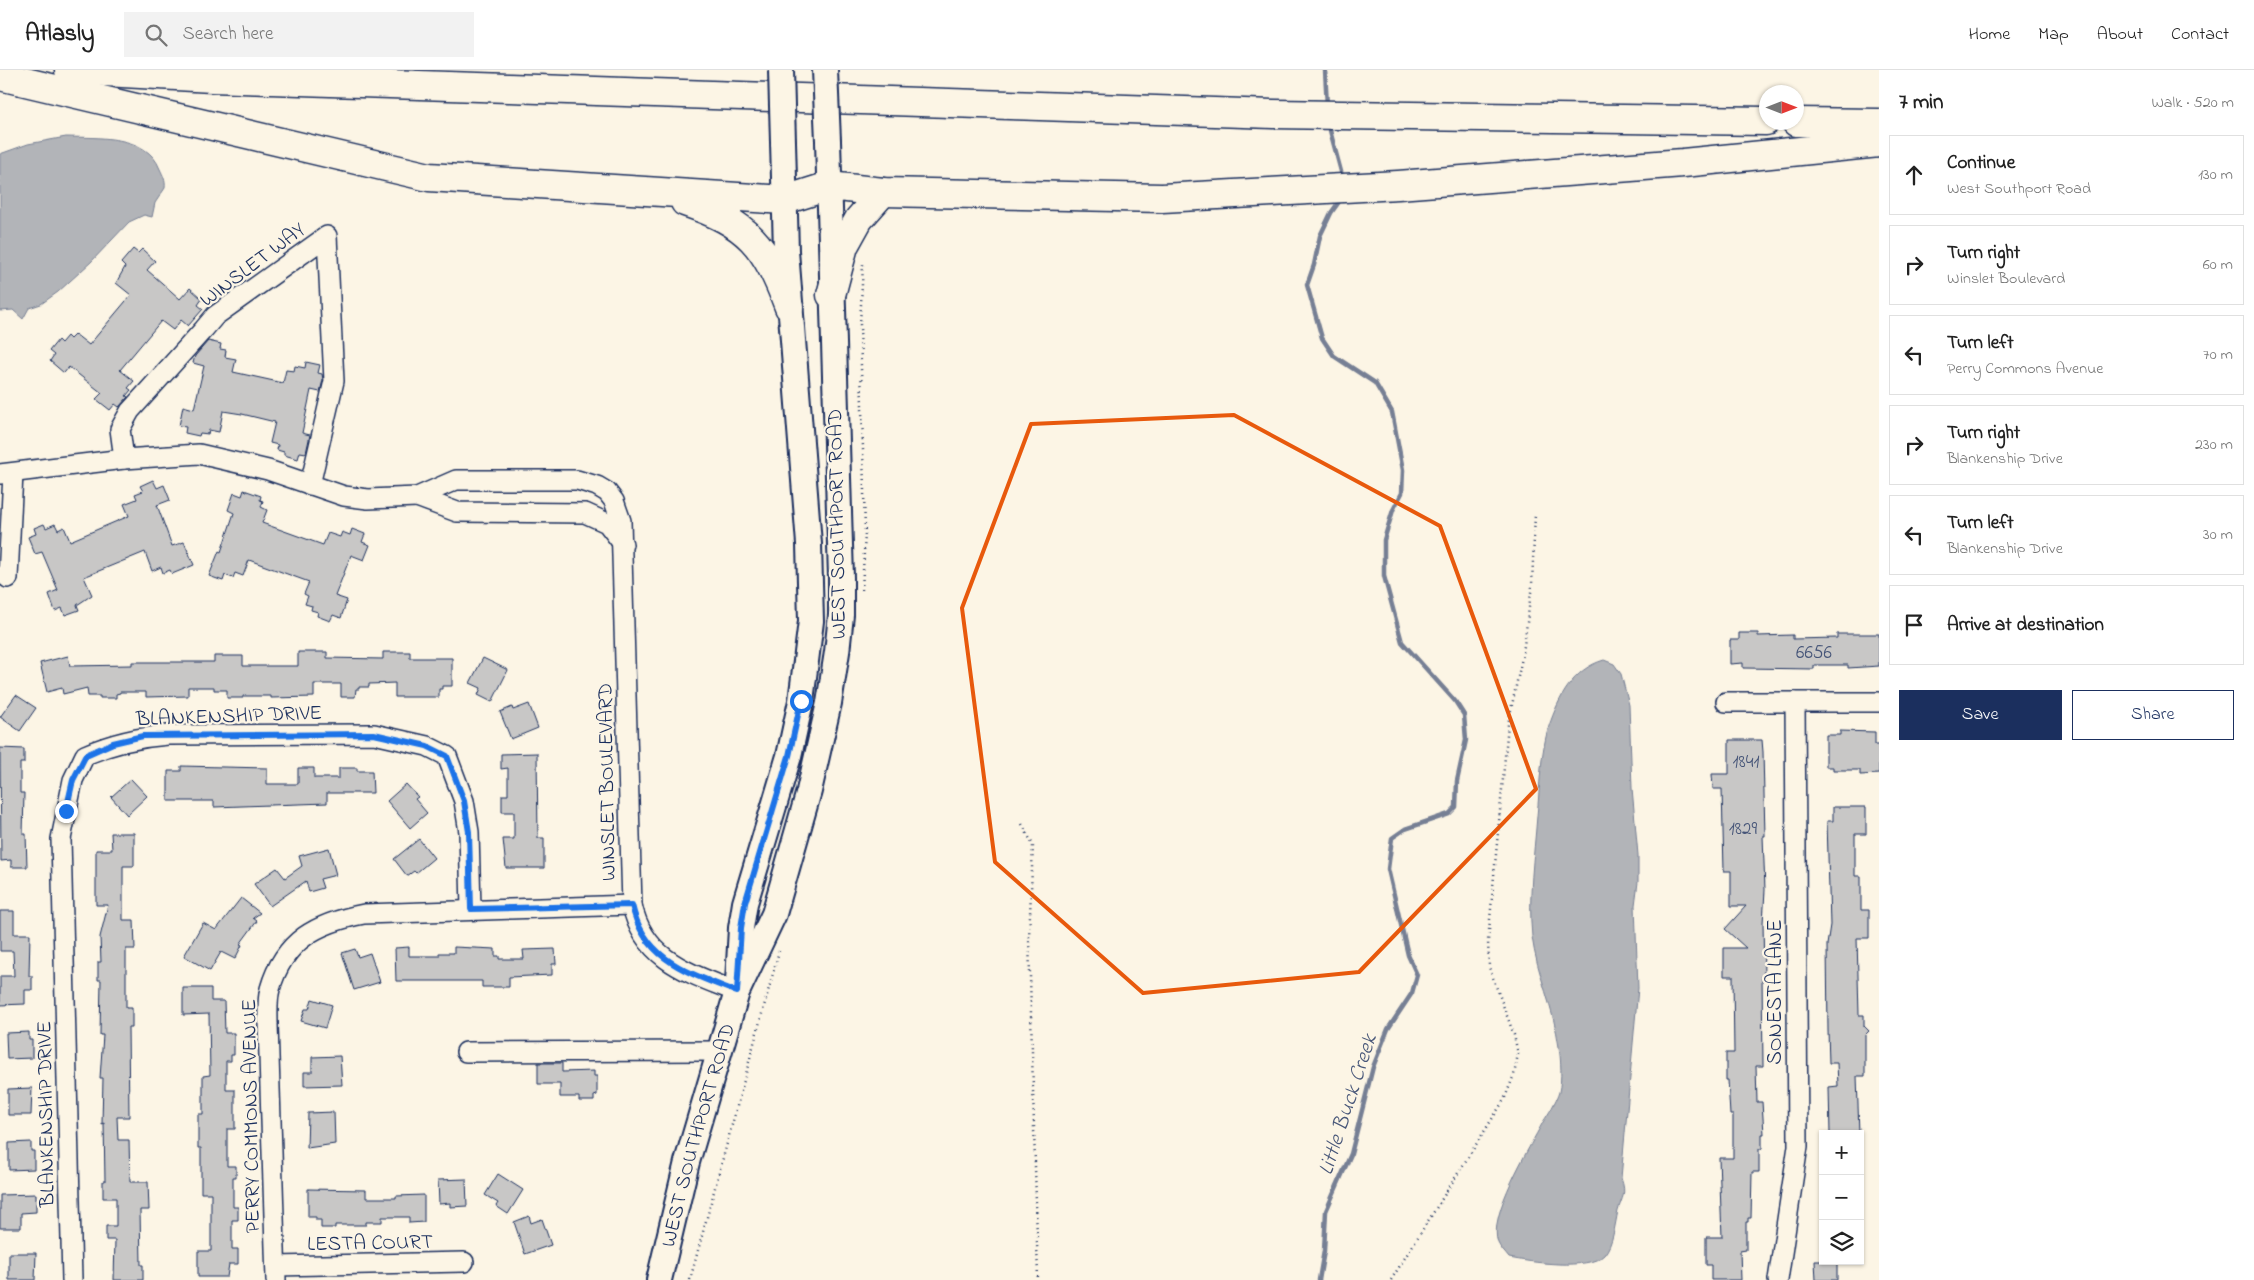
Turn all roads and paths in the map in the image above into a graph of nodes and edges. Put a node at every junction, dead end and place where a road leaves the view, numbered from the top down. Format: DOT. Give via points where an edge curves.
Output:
graph roads {
  1 [pos="69,70"];
  2 [pos="782,70"];
  3 [pos="826,70"];
  4 [pos="0,76"];
  5 [pos="1759,122"];
  6 [pos="1804,122"];
  7 [pos="1879,123"];
  8 [pos="1879,143"];
  9 [pos="829,186"];
  10 [pos="645,191"];
  11 [pos="883,192"];
  12 [pos="784,200"];
  13 [pos="831,295"];
  14 [pos="789,307"];
  15 [pos="124,458"];
  16 [pos="6,474"];
  17 [pos="310,485"];
  18 [pos="417,498"];
  19 [pos="1535,512"];
  20 [pos="623,544"];
  21 [pos="8,578"];
  22 [pos="1726,702"];
  23 [pos="1795,702"];
  24 [pos="1879,702"];
  25 [pos="1022,824"];
  26 [pos="632,905"];
  27 [pos="471,909"];
  28 [pos="737,992"];
  29 [pos="719,1051"];
  30 [pos="466,1052"];
  31 [pos="464,1262"];
  32 [pos="276,1273"];
  33 [pos="72,1280"];
  34 [pos="659,1280"];
  35 [pos="1038,1280"];
  36 [pos="1391,1280"];
  37 [pos="1778,1280"];
  1 -- 5 [label="highway" via="212,78 1274,114"];
  2 -- 12 [label="main road, WEST SOUTHPORT ROAD, bridge"];
  3 -- 9 [label="main road, WEST SOUTHPORT ROAD, bridge"];
  4 -- 10 [label="highway" via="428,176"];
  6 -- 7 [label="highway"];
  8 -- 11 [label="highway" via="1683,164 1162,198"];
  9 -- 11 [label="highway"];
  9 -- 12 [label="highway"];
  9 -- 13 [label="main road, WEST SOUTHPORT ROAD"];
  10 -- 12 [label="highway"];
  10 -- 14 [label="highway" via="709,210 752,237 771,265"];
  11 -- 13 [label="highway" via="859,219 844,246"];
  12 -- 14 [label="main road, WEST SOUTHPORT ROAD"];
  13 -- 28 [label="main road, WEST SOUTHPORT ROAD" via="841,578 837,652 809,791 774,914"];
  14 -- 28 [label="main road, WEST SOUTHPORT ROAD" via="809,544 811,621 803,692 789,756 745,903"];
  15 -- 16 [label="street, WINSLET BOULEVARD"];
  15 -- 17 [label="street, WINSLET BOULEVARD" via="199,454 268,470"];
  15 -- 17 [label="street, WINSLET WAY" via="120,429 130,411 215,316 327,236 334,382"];
  16 -- 21 [label="street"];
  17 -- 18 [label="street, WINSLET BOULEVARD" via="352,497 377,500"];
  18 -- 20 [label="street, WINSLET BOULEVARD" via="457,512 585,513 607,523"];
  18 -- 20 [label="street, WINSLET BOULEVARD" via="456,480 588,482 607,492 614,501 622,521"];
  19 -- 36 [label="path" via="1532,585 1523,653 1508,724 1488,941 1489,966 1518,1054 1504,1100"];
  20 -- 26 [label="street, WINSLET BOULEVARD"];
  22 -- 23 [label="street"];
  23 -- 24 [label="street"];
  23 -- 37 [label="street, SONESTA LANE" via="1798,1146"];
  25 -- 35 [label="path" via="1033,845 1029,937"];
  26 -- 27 [label="street, PERRY COMMONS AVENUE"];
  26 -- 28 [label="street, WINSLET BOULEVARD" via="635,920 652,947 684,971"];
  27 -- 32 [label="street, PERRY COMMONS AVENUE" via="342,918 321,925 299,940 282,961 270,990 268,1024"];
  27 -- 33 [label="street, BLANKENSHIP DRIVE" via="469,832 464,801 447,756 427,746 374,734 168,735 143,736 113,743 86,755 73,780 61,839"];
  28 -- 29 [label="main road, WEST SOUTHPORT ROAD"];
  29 -- 30 [label="street"];
  29 -- 34 [label="main road, WEST SOUTHPORT ROAD" via="687,1162"];
  31 -- 32 [label="street, LESTA COURT"];
}
